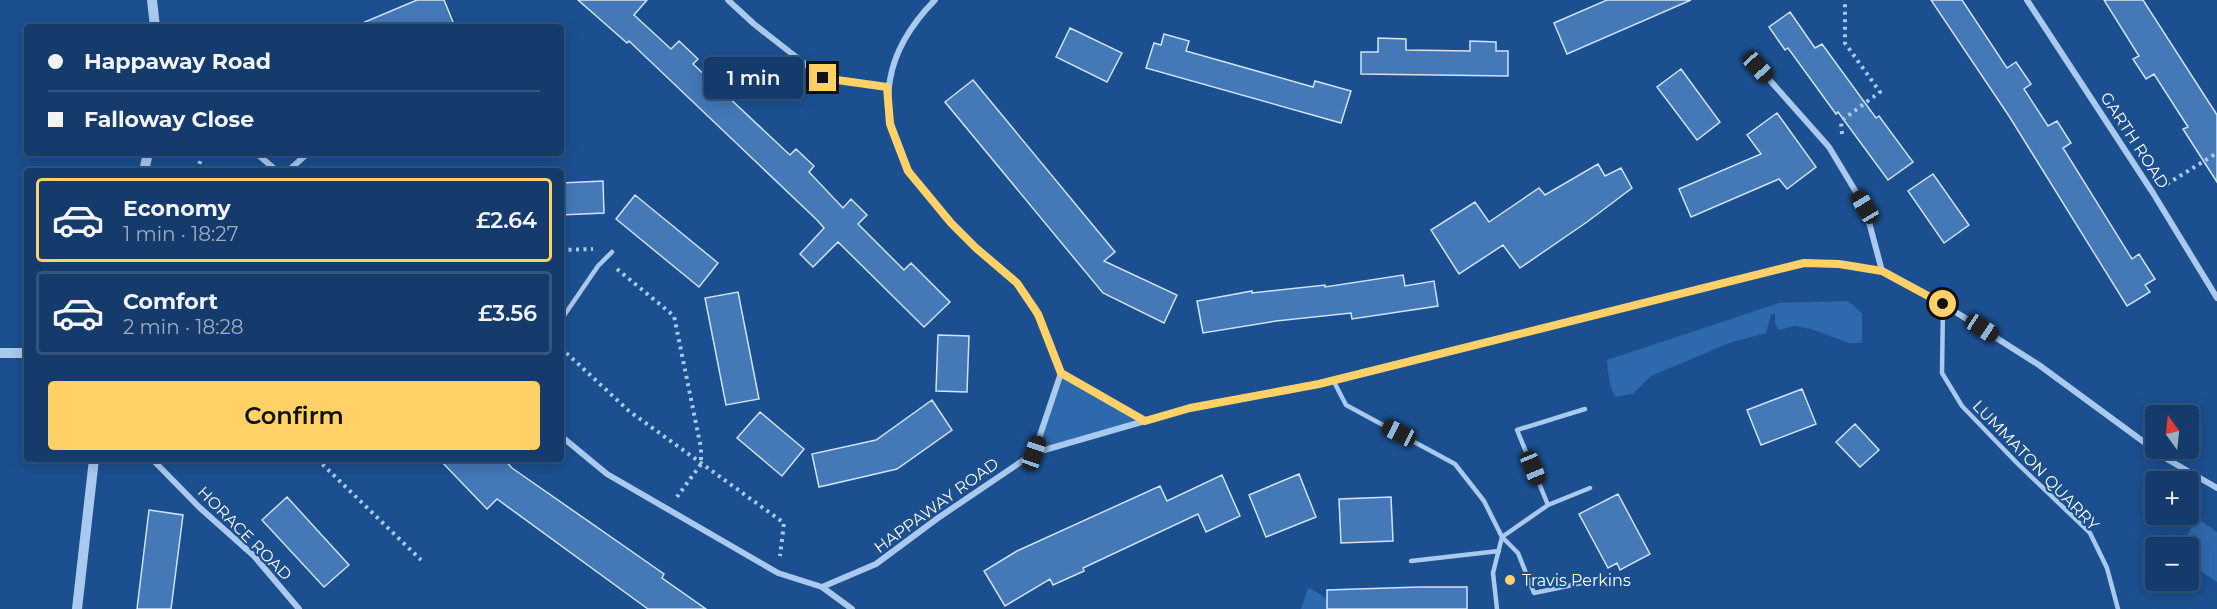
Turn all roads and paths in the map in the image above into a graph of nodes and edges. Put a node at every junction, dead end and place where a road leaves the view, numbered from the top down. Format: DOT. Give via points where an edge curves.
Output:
graph roads {
  1 [pos="152,0"];
  2 [pos="728,0"];
  3 [pos="935,0"];
  4 [pos="1845,0"];
  5 [pos="2027,0"];
  6 [pos="154,24"];
  7 [pos="1758,67"];
  8 [pos="887,87"];
  9 [pos="1829,147"];
  10 [pos="2217,153"];
  11 [pos="260,156"];
  12 [pos="306,156"];
  13 [pos="274,168"];
  14 [pos="292,168"];
  15 [pos="2153,193"];
  16 [pos="564,250"];
  17 [pos="612,252"];
  18 [pos="605,259"];
  19 [pos="1882,271"];
  20 [pos="2217,297"];
  21 [pos="1943,304"];
  22 [pos="564,316"];
  23 [pos="564,351"];
  24 [pos="24,352"];
  25 [pos="0,353"];
  26 [pos="1061,373"];
  27 [pos="1333,380"];
  28 [pos="1585,409"];
  29 [pos="1145,421"];
  30 [pos="564,438"];
  31 [pos="1034,453"];
  32 [pos="93,462"];
  33 [pos="155,462"];
  34 [pos="320,462"];
  35 [pos="700,464"];
  36 [pos="1590,488"];
  37 [pos="2217,488"];
  38 [pos="1548,505"];
  39 [pos="669,509"];
  40 [pos="1502,537"];
  41 [pos="1499,550"];
  42 [pos="421,560"];
  43 [pos="1412,561"];
  44 [pos="778,573"];
  45 [pos="1582,583"];
  46 [pos="822,587"];
  47 [pos="77,609"];
  48 [pos="299,609"];
  49 [pos="852,609"];
  50 [pos="1497,609"];
  51 [pos="2118,609"];
  1 -- 6 [label="street"];
  2 -- 8 [label="street" via="823,78"];
  3 -- 8 [label="street" via="920,15 895,57"];
  4 -- 9 [label="path" via="1845,43 1880,92 1841,121 1842,136"];
  5 -- 15 [label="street, GARTH ROAD"];
  7 -- 9 [label="street"];
  8 -- 26 [label="street" via="890,124 908,171 951,223 1017,283 1038,314"];
  9 -- 19 [label="street" via="1865,207"];
  10 -- 15 [label="path"];
  11 -- 13 [label="street"];
  12 -- 14 [label="street"];
  15 -- 20 [label="street, GARTH ROAD"];
  16 -- 18 [label="path" via="595,249"];
  17 -- 18 [label="lane"];
  18 -- 22 [label="lane"];
  18 -- 35 [label="path" via="674,316 701,448"];
  19 -- 21 [label="street, HAPPAWAY ROAD"];
  19 -- 27 [label="street, HAPPAWAY ROAD" via="1804,263"];
  21 -- 37 [label="street, HAPPAWAY ROAD" via="2039,365 2167,459"];
  21 -- 51 [label="lane, LUMMATON QUARRY" via="1942,373 1962,406 2090,533 2107,568"];
  23 -- 35 [label="path" via="629,411"];
  24 -- 25 [label="street"];
  26 -- 29 [label="street"];
  26 -- 31 [label="street"];
  27 -- 29 [label="street, HAPPAWAY ROAD" via="1190,408"];
  27 -- 40 [label="lane" via="1346,405 1455,464 1484,501"];
  28 -- 38 [label="lane" via="1517,430"];
  29 -- 31 [label="street, HAPPAWAY ROAD"];
  30 -- 39 [label="street" via="607,474"];
  31 -- 46 [label="street, HAPPAWAY ROAD" via="876,564"];
  32 -- 47 [label="street"];
  33 -- 48 [label="street, HORACE ROAD" via="254,556"];
  34 -- 42 [label="path"];
  35 -- 39 [label="path"];
  35 -- 44 [label="path" via="784,523"];
  36 -- 38 [label="lane"];
  38 -- 40 [label="lane"];
  39 -- 44 [label="street"];
  40 -- 41 [label="lane"];
  40 -- 45 [label="lane" via="1518,553 1534,593"];
  41 -- 43 [label="lane"];
  41 -- 50 [label="lane" via="1493,573"];
  44 -- 46 [label="street"];
  46 -- 49 [label="street"];
}
